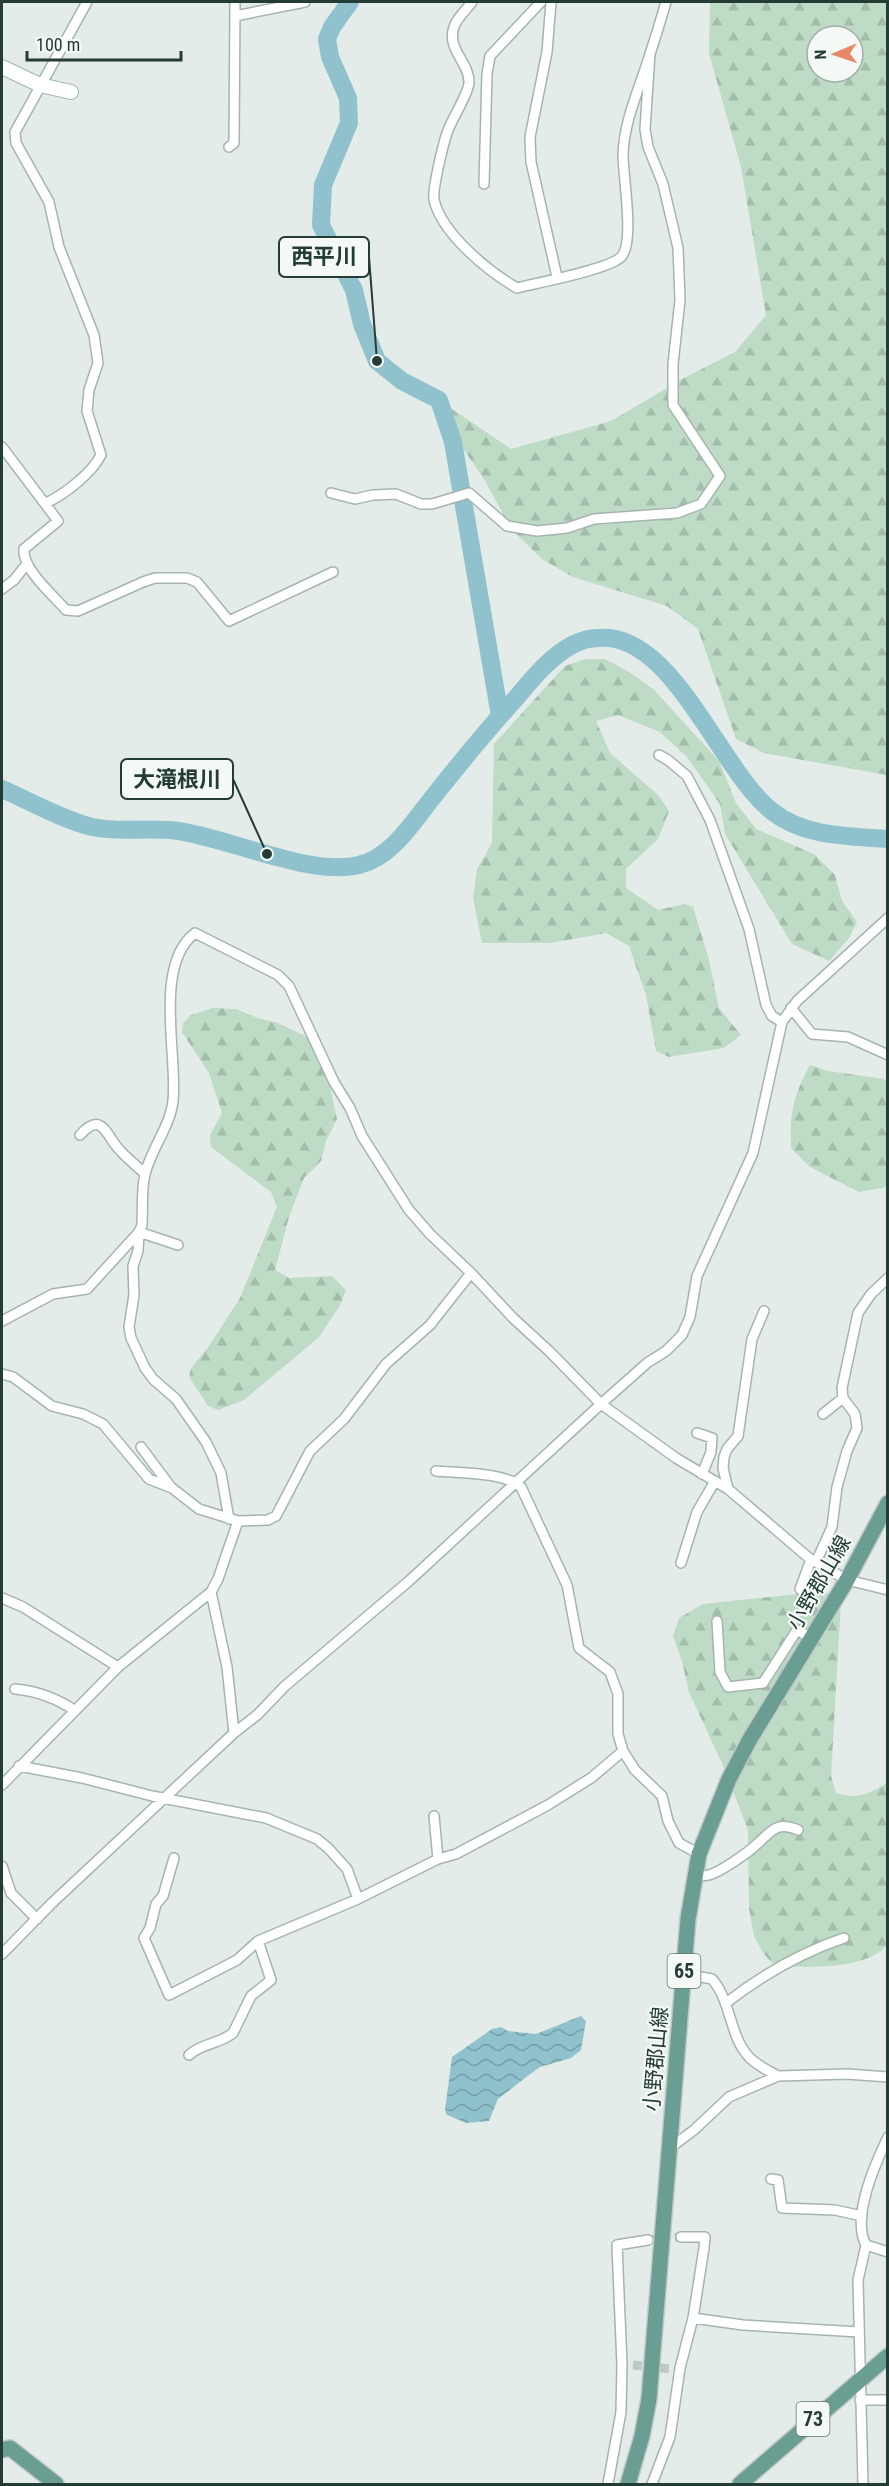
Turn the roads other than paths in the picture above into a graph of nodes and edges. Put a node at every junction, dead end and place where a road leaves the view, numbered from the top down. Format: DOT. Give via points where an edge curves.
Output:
graph roads {
  1 [pos="87,2"];
  2 [pos="235,2"];
  3 [pos="305,2"];
  4 [pos="472,2"];
  5 [pos="541,2"];
  6 [pos="552,2"];
  7 [pos="666,2"];
  8 [pos="235,16"];
  9 [pos="651,53"];
  10 [pos="2,68"];
  11 [pos="40,85"];
  12 [pos="71,92"];
  13 [pos="229,147"];
  14 [pos="484,184"];
  15 [pos="557,277"];
  16 [pos="2,447"];
  17 [pos="331,493"];
  18 [pos="46,503"];
  19 [pos="26,565"];
  20 [pos="333,572"];
  21 [pos="2,589"];
  22 [pos="659,755"];
  23 [pos="888,918"];
  24 [pos="791,1008"];
  25 [pos="782,1022"];
  26 [pos="888,1055"];
  27 [pos="80,1135"];
  28 [pos="145,1174"];
  29 [pos="139,1232"];
  30 [pos="178,1245"];
  31 [pos="471,1272"];
  32 [pos="888,1278"];
  33 [pos="764,1311"];
  34 [pos="2,1322"];
  35 [pos="2,1374"];
  36 [pos="843,1398"];
  37 [pos="601,1404"];
  38 [pos="823,1414"];
  39 [pos="697,1432"];
  40 [pos="141,1447"];
  41 [pos="436,1471"];
  42 [pos="702,1474"];
  43 [pos="515,1481"];
  44 [pos="715,1481"];
  45 [pos="172,1488"];
  46 [pos="728,1489"];
  47 [pos="888,1503"];
  48 [pos="234,1520"];
  49 [pos="814,1560"];
  50 [pos="681,1563"];
  51 [pos="847,1580"];
  52 [pos="800,1589"];
  53 [pos="888,1590"];
  54 [pos="211,1592"];
  55 [pos="2,1598"];
  56 [pos="717,1621"];
  57 [pos="811,1638"];
  58 [pos="118,1666"];
  59 [pos="15,1689"];
  60 [pos="74,1710"];
  61 [pos="234,1733"];
  62 [pos="623,1751"];
  63 [pos="19,1767"];
  64 [pos="2,1785"];
  65 [pos="165,1797"];
  66 [pos="434,1816"];
  67 [pos="798,1830"];
  68 [pos="699,1854"];
  69 [pos="174,1858"];
  70 [pos="438,1859"];
  71 [pos="2,1866"];
  72 [pos="694,1876"];
  73 [pos="358,1899"];
  74 [pos="37,1919"];
  75 [pos="844,1938"];
  76 [pos="258,1941"];
  77 [pos="2,1954"];
  78 [pos="684,1974"];
  79 [pos="726,2003"];
  80 [pos="189,2055"];
  81 [pos="778,2076"];
  82 [pos="888,2077"];
  83 [pos="888,2137"];
  84 [pos="670,2148"];
  85 [pos="771,2179"];
  86 [pos="862,2216"];
  87 [pos="681,2238"];
  88 [pos="648,2240"];
  89 [pos="866,2245"];
  90 [pos="888,2252"];
  91 [pos="693,2318"];
  92 [pos="859,2332"];
  93 [pos="888,2356"];
  94 [pos="622,2365"];
  95 [pos="633,2365"];
  96 [pos="860,2381"];
  97 [pos="860,2400"];
  98 [pos="888,2400"];
  99 [pos="4,2446"];
  100 [pos="56,2484"];
  101 [pos="608,2484"];
  102 [pos="628,2484"];
  103 [pos="652,2484"];
  104 [pos="740,2484"];
  105 [pos="863,2484"];
  1 -- 11 [label="street"];
  2 -- 8 [label="street"];
  3 -- 8 [label="street"];
  4 -- 15 [label="street" via="454,26 452,40 469,84 447,133 434,199 462,245 499,278 517,288"];
  5 -- 14 [label="street" via="490,56"];
  6 -- 15 [label="street" via="530,154"];
  7 -- 9 [label="street"];
  8 -- 13 [label="street" via="234,143"];
  9 -- 15 [label="street" via="624,138 626,252 619,260 601,267"];
  9 -- 17 [label="street" via="645,129 678,248 680,300 673,405 720,476 701,504 677,513 594,519 567,528 537,531 507,526 469,493 432,504 396,494 354,499"];
  10 -- 11 [label="street"];
  11 -- 12 [label="street"];
  11 -- 18 [label="street" via="15,132 16,143 49,202 59,247 94,335 99,363 89,390 87,411 101,455 79,479"];
  16 -- 18 [label="street"];
  18 -- 19 [label="street" via="58,520 24,549"];
  19 -- 20 [label="street" via="66,610 78,611 155,578 187,578 197,582 229,621"];
  19 -- 21 [label="street"];
  22 -- 25 [label="street" via="687,776 710,820 749,929 766,1005 772,1016"];
  23 -- 24 [label="street"];
  24 -- 25 [label="street"];
  24 -- 26 [label="street" via="812,1034 848,1037"];
  25 -- 37 [label="street" via="753,1153 697,1276 690,1317 682,1335"];
  27 -- 28 [label="street" via="91,1125 102,1126"];
  28 -- 29 [label="street"];
  28 -- 31 [label="street" via="173,1103 169,999 179,955 195,933 278,975 289,986 334,1082 392,1185 430,1234"];
  29 -- 30 [label="street"];
  29 -- 34 [label="street" via="87,1289 53,1294"];
  29 -- 48 [label="street" via="133,1266 131,1338 145,1368 176,1399 206,1442 221,1473"];
  31 -- 37 [label="street"];
  31 -- 48 [label="street" via="430,1325 386,1364 344,1419 310,1451 276,1516 268,1520"];
  32 -- 36 [label="street" via="858,1313"];
  33 -- 46 [label="street" via="752,1339 738,1436 724,1457"];
  35 -- 45 [label="street" via="14,1377 52,1406 103,1424 149,1479"];
  36 -- 38 [label="street"];
  36 -- 49 [label="street" via="855,1414 857,1428 837,1487 832,1527"];
  37 -- 42 [label="street"];
  37 -- 43 [label="street"];
  39 -- 42 [label="street" via="712,1438"];
  40 -- 45 [label="street"];
  41 -- 43 [label="street"];
  42 -- 44 [label="street"];
  43 -- 61 [label="street" via="408,1581"];
  43 -- 62 [label="street" via="528,1499 567,1585 579,1648 610,1672 618,1694 618,1734"];
  44 -- 46 [label="street"];
  44 -- 50 [label="street" via="697,1512"];
  45 -- 48 [label="street" via="199,1509"];
  46 -- 49 [label="street"];
  47 -- 51 [label="main road, 小野郡山線 / 65"];
  48 -- 54 [label="street"];
  49 -- 51 [label="street"];
  49 -- 52 [label="street"];
  51 -- 53 [label="street"];
  51 -- 57 [label="main road, 小野郡山線 / 65"];
  54 -- 58 [label="street"];
  54 -- 61 [label="street" via="227,1667"];
  55 -- 58 [label="street"];
  56 -- 57 [label="street" via="720,1672 728,1687 763,1683 797,1630"];
  57 -- 68 [label="main road, 小野郡山線 / 65" via="729,1779"];
  58 -- 60 [label="street"];
  59 -- 60 [label="street" via="32,1690"];
  60 -- 63 [label="street"];
  61 -- 65 [label="street"];
  62 -- 68 [label="street" via="635,1770 662,1796 674,1836 683,1847"];
  62 -- 70 [label="street" via="591,1778 548,1805 456,1854"];
  63 -- 64 [label="street"];
  63 -- 65 [label="street"];
  65 -- 73 [label="street" via="266,1818 317,1839 343,1864"];
  65 -- 74 [label="street"];
  66 -- 70 [label="street"];
  67 -- 72 [label="street" via="781,1826 722,1868"];
  68 -- 72 [label="main road, 小野郡山線 / 65"];
  69 -- 76 [label="street" via="163,1896 156,1904 144,1938 169,1995 237,1960"];
  70 -- 73 [label="street"];
  71 -- 74 [label="street" via="12,1893"];
  72 -- 78 [label="main road, 小野郡山線 / 65"];
  73 -- 76 [label="street"];
  74 -- 77 [label="street"];
  75 -- 79 [label="street" via="773,1971"];
  76 -- 80 [label="street" via="271,1980 251,1996 234,2033 198,2047"];
  78 -- 79 [label="street" via="712,1979"];
  78 -- 84 [label="main road, 小野郡山線 / 65"];
  79 -- 81 [label="street" via="742,2048 757,2064"];
  81 -- 82 [label="street"];
  81 -- 84 [label="street" via="729,2097"];
  83 -- 86 [label="street" via="868,2184"];
  84 -- 102 [label="main road, 小野郡山線 / 65" via="649,2399"];
  85 -- 86 [label="street" via="778,2180 782,2208 835,2210"];
  86 -- 89 [label="street" via="861,2235"];
  87 -- 91 [label="street" via="705,2237"];
  88 -- 94 [label="street" via="617,2245"];
  89 -- 90 [label="street"];
  89 -- 92 [label="street" via="858,2280"];
  91 -- 92 [label="street"];
  91 -- 103 [label="street" via="676,2368 670,2437"];
  92 -- 96 [label="street"];
  93 -- 96 [label="main road, 73"];
  94 -- 95 [label="street"];
  94 -- 101 [label="street" via="620,2422"];
  96 -- 97 [label="street"];
  96 -- 104 [label="main road, 73"];
  97 -- 98 [label="street"];
  97 -- 105 [label="street"];
  99 -- 100 [label="main road"];
}
